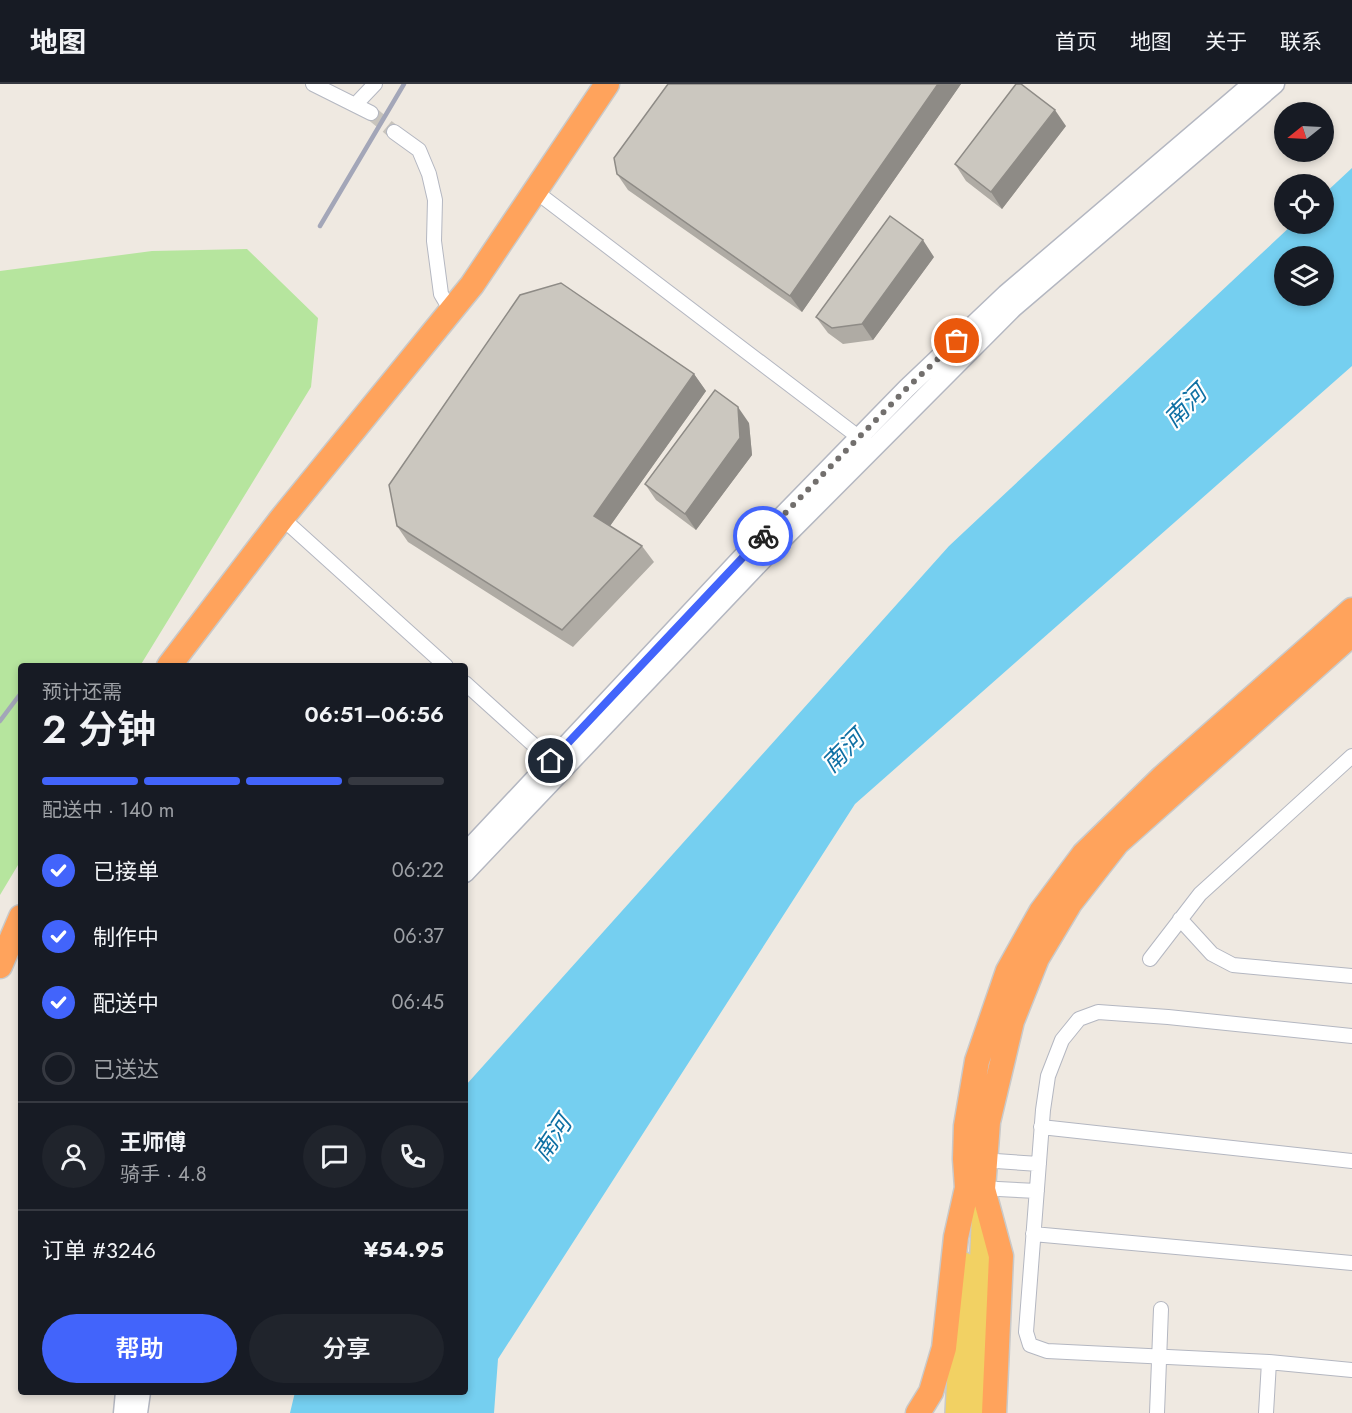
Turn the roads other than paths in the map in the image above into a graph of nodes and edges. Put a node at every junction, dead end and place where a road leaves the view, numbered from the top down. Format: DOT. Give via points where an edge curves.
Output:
graph roads {
  1 [pos="313,84"];
  2 [pos="375,84"];
  3 [pos="607,84"];
  4 [pos="624,84"];
  5 [pos="1252,84"];
  6 [pos="1275,84"];
  7 [pos="355,105"];
  8 [pos="371,113"];
  9 [pos="394,132"];
  10 [pos="540,195"];
  11 [pos="451,311"];
  12 [pos="866,443"];
  13 [pos="287,522"];
  14 [pos="1352,610"];
  15 [pos="1352,634"];
  16 [pos="171,663"];
  17 [pos="443,663"];
  18 [pos="468,686"];
  19 [pos="1352,756"];
  20 [pos="557,766"];
  21 [pos="468,849"];
  22 [pos="468,870"];
  23 [pos="1180,919"];
  24 [pos="18,924"];
  25 [pos="1150,959"];
  26 [pos="0,966"];
  27 [pos="1352,976"];
  28 [pos="1352,1036"];
  29 [pos="1041,1127"];
  30 [pos="975,1160"];
  31 [pos="1352,1161"];
  32 [pos="1039,1164"];
  33 [pos="975,1188"];
  34 [pos="1037,1191"];
  35 [pos="1034,1234"];
  36 [pos="1352,1263"];
  37 [pos="1161,1308"];
  38 [pos="1159,1357"];
  39 [pos="1269,1362"];
  40 [pos="1352,1370"];
  41 [pos="125,1395"];
  42 [pos="141,1395"];
  43 [pos="123,1413"];
  44 [pos="138,1413"];
  45 [pos="918,1413"];
  46 [pos="956,1413"];
  47 [pos="974,1413"];
  48 [pos="994,1413"];
  49 [pos="1157,1413"];
  50 [pos="1266,1413"];
  1 -- 7 [label="street"];
  2 -- 7 [label="street"];
  3 -- 10 [label="highway"];
  4 -- 10 [label="highway"];
  5 -- 12 [label="street" via="1006,294 907,388"];
  6 -- 12 [label="street" via="1013,308"];
  7 -- 8 [label="street"];
  9 -- 11 [label="street" via="419,150 429,174 435,200 434,241 441,294"];
  10 -- 11 [label="highway"];
  10 -- 12 [label="street"];
  10 -- 13 [label="highway" via="479,296"];
  11 -- 13 [label="highway"];
  12 -- 20 [label="street" via="768,554"];
  13 -- 16 [label="highway" via="212,608"];
  13 -- 17 [label="street"];
  14 -- 30 [label="highway" via="1163,777 1084,854 1041,912 1008,971 977,1061 966,1126"];
  15 -- 30 [label="highway" via="1117,843 1070,903 1037,958 1011,1021 988,1122"];
  18 -- 20 [label="street"];
  19 -- 23 [label="street" via="1200,894"];
  20 -- 21 [label="street"];
  20 -- 22 [label="street"];
  23 -- 25 [label="street"];
  23 -- 27 [label="street" via="1212,954 1233,965"];
  24 -- 26 [label="highway"];
  28 -- 29 [label="street" via="1098,1012 1079,1019 1062,1040 1048,1076"];
  29 -- 31 [label="street"];
  29 -- 32 [label="street"];
  30 -- 32 [label="street"];
  30 -- 33 [label="highway"];
  32 -- 34 [label="street"];
  33 -- 34 [label="street"];
  33 -- 45 [label="highway" via="956,1237 944,1348 931,1392"];
  33 -- 46 [label="main road"];
  33 -- 47 [label="main road"];
  33 -- 48 [label="highway" via="1001,1256"];
  34 -- 35 [label="street"];
  35 -- 36 [label="street"];
  35 -- 38 [label="street" via="1026,1332 1030,1345 1047,1351"];
  37 -- 38 [label="street"];
  38 -- 39 [label="street"];
  38 -- 49 [label="street"];
  39 -- 40 [label="street"];
  39 -- 50 [label="street"];
  41 -- 43 [label="street"];
  42 -- 44 [label="street"];
}
